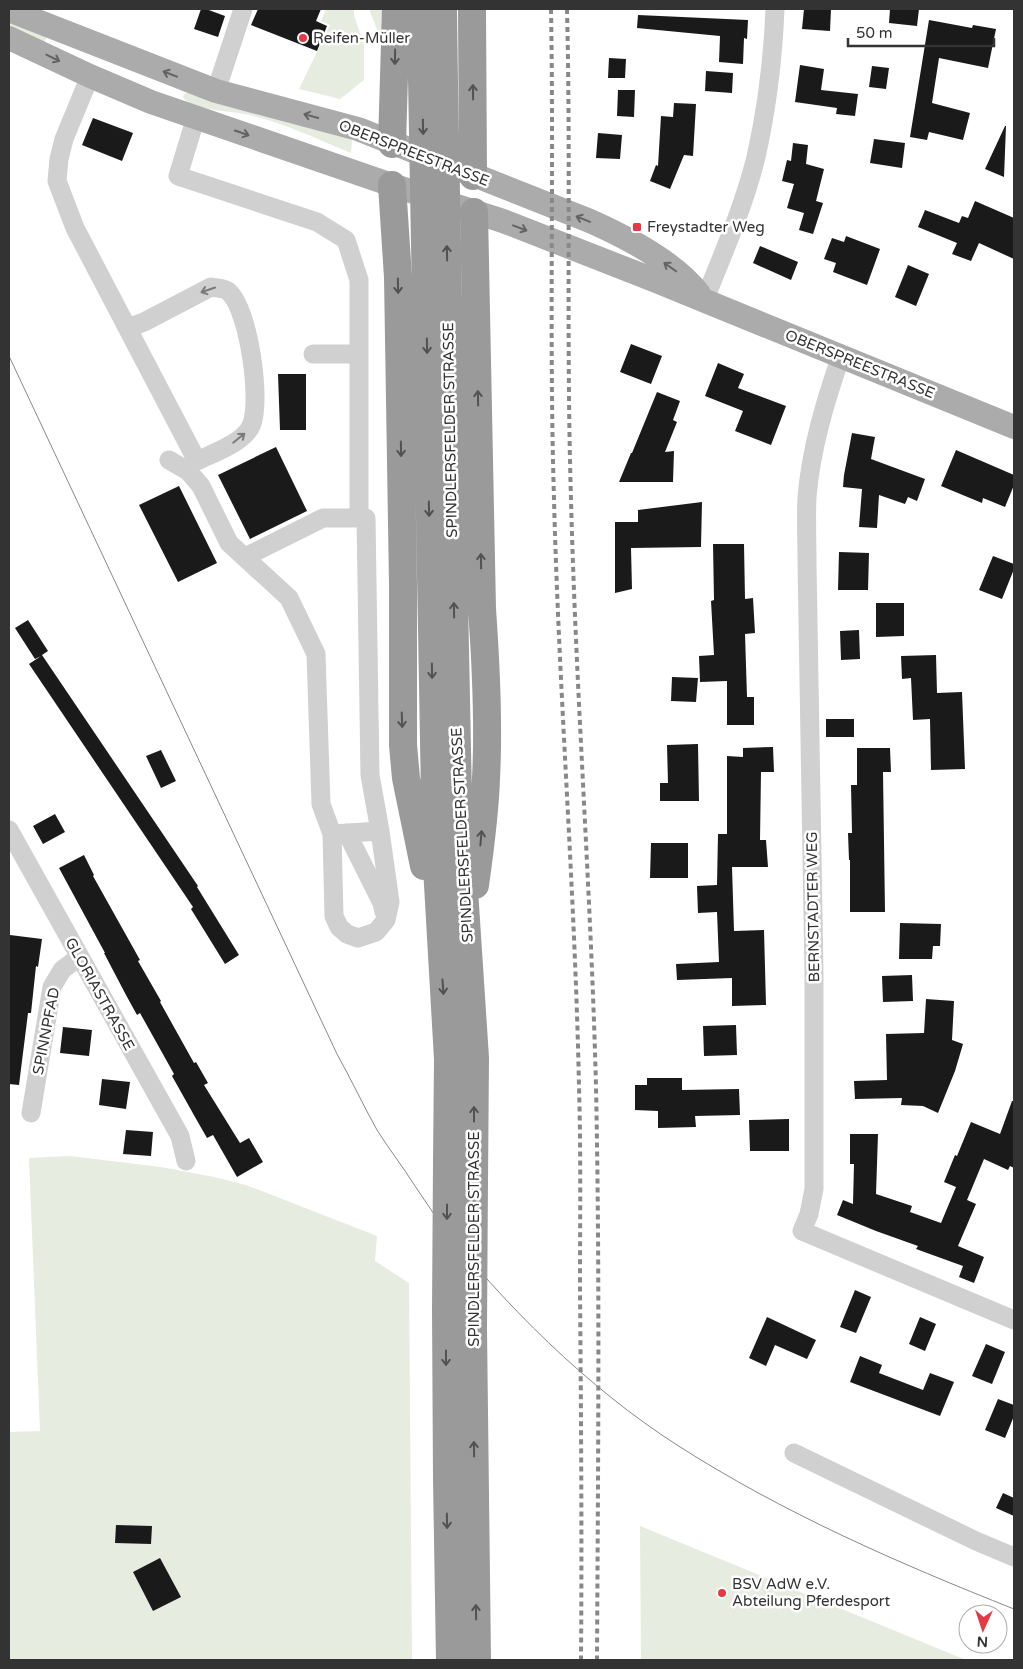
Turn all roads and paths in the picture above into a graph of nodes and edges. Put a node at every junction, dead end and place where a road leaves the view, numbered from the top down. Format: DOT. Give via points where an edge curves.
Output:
graph roads {
  1 [pos="242,9"];
  2 [pos="396,9"];
  3 [pos="421,9"];
  4 [pos="443,9"];
  5 [pos="472,9"];
  6 [pos="774,9"];
  7 [pos="9,10"];
  8 [pos="9,38"];
  9 [pos="101,47"];
  10 [pos="90,76"];
  11 [pos="433,80"];
  12 [pos="216,91"];
  13 [pos="196,117"];
  14 [pos="392,144"];
  15 [pos="473,176"];
  16 [pos="392,185"];
  17 [pos="474,212"];
  18 [pos="437,300"];
  19 [pos="704,301"];
  20 [pos="128,328"];
  21 [pos="313,354"];
  22 [pos="359,354"];
  23 [pos="840,356"];
  24 [pos="1014,427"];
  25 [pos="169,460"];
  26 [pos="359,518"];
  27 [pos="245,557"];
  28 [pos="9,830"];
  29 [pos="380,831"];
  30 [pos="340,833"];
  31 [pos="386,920"];
  32 [pos="440,938"];
  33 [pos="468,938"];
  34 [pos="79,957"];
  35 [pos="31,1114"];
  36 [pos="186,1161"];
  37 [pos="1014,1320"];
  38 [pos="794,1453"];
  39 [pos="1014,1556"];
  40 [pos="450,1660"];
  41 [pos="477,1660"];
  1 -- 12 [label="street"];
  2 -- 14 [label="highway, one-way"];
  3 -- 11 [label="highway, SPINDLERSFELDER STRASSE"];
  4 -- 11 [label="highway, SPINDLERSFELDER STRASSE"];
  15 -- 5 [label="highway, one-way"];
  6 -- 19 [label="street" via="766,104 755,158"];
  7 -- 9 [label="main road, OBERSPREESTRASSE"];
  8 -- 10 [label="main road, OBERSPREESTRASSE, one-way"];
  9 -- 10 [label="main road"];
  12 -- 9 [label="main road, OBERSPREESTRASSE, one-way"];
  10 -- 13 [label="main road, OBERSPREESTRASSE"];
  10 -- 20 [label="street" via="64,139 57,181 75,228"];
  11 -- 18 [label="highway, SPINDLERSFELDER STRASSE, bridge"];
  14 -- 12 [label="main road, OBERSPREESTRASSE, one-way" via="358,129"];
  13 -- 16 [label="main road, OBERSPREESTRASSE, one-way"];
  13 -- 22 [label="street" via="178,176 317,222 346,240 359,280"];
  14 -- 15 [label="main road, OBERSPREESTRASSE"];
  14 -- 16 [label="main road"];
  15 -- 17 [label="main road"];
  19 -- 15 [label="main road, OBERSPREESTRASSE, one-way" via="688,279 628,238"];
  16 -- 17 [label="main road, OBERSPREESTRASSE"];
  16 -- 32 [label="highway, one-way" via="398,277 403,745 406,778"];
  17 -- 19 [label="main road, OBERSPREESTRASSE, one-way" via="512,224"];
  33 -- 17 [label="highway, one-way" via="482,836 487,718"];
  18 -- 32 [label="highway, SPINDLERSFELDER STRASSE, one-way" via="433,742"];
  33 -- 18 [label="highway, SPINDLERSFELDER STRASSE, one-way" via="458,798"];
  19 -- 23 [label="main road, OBERSPREESTRASSE"];
  20 -- 20 [label="street, one-way" via="196,461 237,442 250,429 255,417 256,398 247,332 244,318 229,292 211,287"];
  21 -- 22 [label="street"];
  22 -- 26 [label="street"];
  23 -- 24 [label="main road, OBERSPREESTRASSE"];
  23 -- 37 [label="street, BERNSTADTER WEG" via="814,450 807,497 814,1189 802,1231"];
  25 -- 27 [label="street" via="202,486 229,543"];
  26 -- 27 [label="street" via="323,518"];
  26 -- 29 [label="street" via="366,518 370,775"];
  27 -- 30 [label="street" via="289,598 316,654 321,804"];
  28 -- 34 [label="street, GLORIASTRASSE"];
  29 -- 30 [label="street"];
  29 -- 31 [label="street" via="390,902"];
  30 -- 31 [label="street" via="382,902"];
  30 -- 31 [label="street" via="334,916 339,927 346,934 358,938 376,932"];
  32 -- 40 [label="highway, SPINDLERSFELDER STRASSE, one-way, bridge" via="448,1059 446,1309"];
  41 -- 33 [label="highway, SPINDLERSFELDER STRASSE, one-way, bridge" via="473,1329 475,1058"];
  34 -- 35 [label="street, SPINNPFAD" via="62,970 52,987"];
  34 -- 36 [label="street, GLORIASTRASSE" via="180,1136"];
  38 -- 39 [label="street" via="976,1541"];
}
